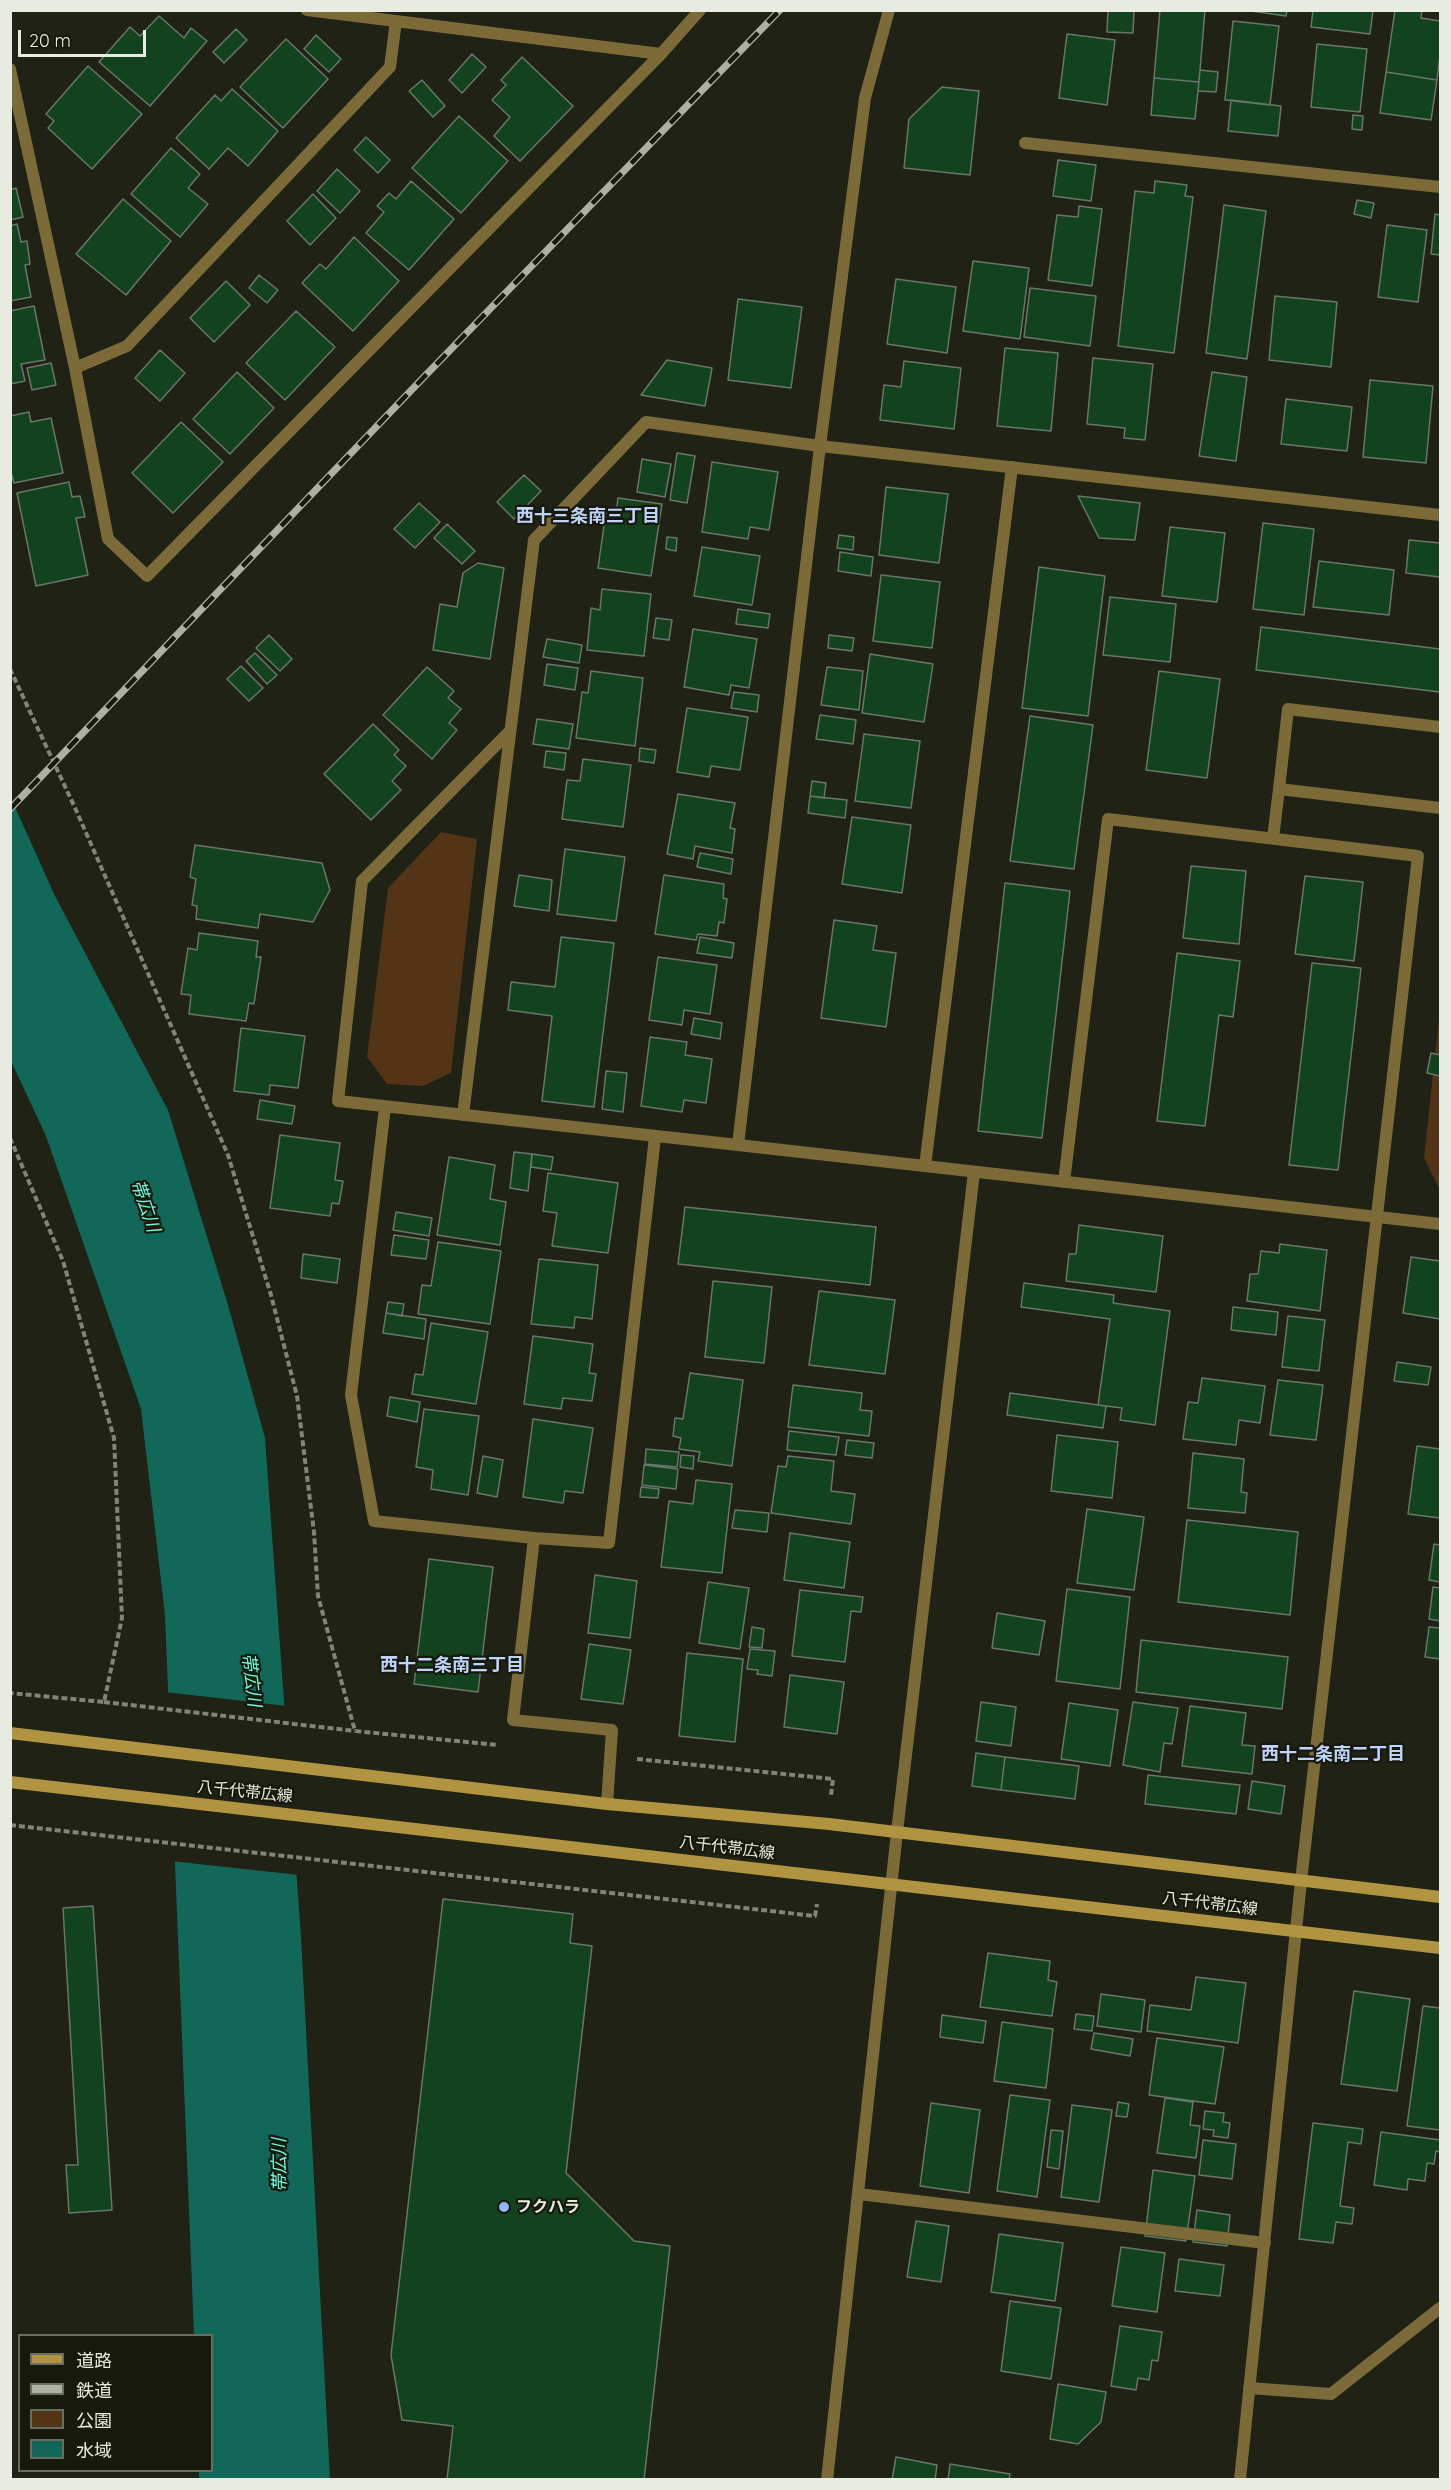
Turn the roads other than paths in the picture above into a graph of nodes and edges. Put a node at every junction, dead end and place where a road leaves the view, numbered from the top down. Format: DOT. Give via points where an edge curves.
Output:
graph roads {
  1 [pos="307,10"];
  2 [pos="700,10"];
  3 [pos="889,10"];
  4 [pos="396,21"];
  5 [pos="661,54"];
  6 [pos="10,69"];
  7 [pos="1025,143"];
  8 [pos="1440,187"];
  9 [pos="75,368"];
  10 [pos="820,446"];
  11 [pos="1012,467"];
  12 [pos="1440,515"];
  13 [pos="1440,727"];
  14 [pos="510,731"];
  15 [pos="1279,789"];
  16 [pos="1440,808"];
  17 [pos="1273,838"];
  18 [pos="385,1107"];
  19 [pos="463,1115"];
  20 [pos="656,1137"];
  21 [pos="738,1145"];
  22 [pos="925,1166"];
  23 [pos="974,1172"];
  24 [pos="1064,1182"];
  25 [pos="1378,1218"];
  26 [pos="1440,1224"];
  27 [pos="534,1538"];
  28 [pos="10,1733"];
  29 [pos="10,1782"];
  30 [pos="607,1804"];
  31 [pos="897,1832"];
  32 [pos="1301,1881"];
  33 [pos="893,1884"];
  34 [pos="1440,1897"];
  35 [pos="1297,1931"];
  36 [pos="1440,1948"];
  37 [pos="859,2194"];
  38 [pos="1266,2243"];
  39 [pos="1440,2308"];
  40 [pos="1249,2388"];
  41 [pos="827,2480"];
  42 [pos="1240,2480"];
  1 -- 4 [label="street"];
  2 -- 5 [label="street"];
  3 -- 10 [label="street" via="865,98"];
  4 -- 5 [label="street"];
  4 -- 9 [label="street" via="390,67 127,346"];
  5 -- 9 [label="street" via="147,576 108,539"];
  6 -- 9 [label="street"];
  7 -- 8 [label="street"];
  10 -- 11 [label="street"];
  10 -- 14 [label="street" via="646,422 534,540"];
  10 -- 21 [label="street"];
  11 -- 12 [label="street"];
  11 -- 22 [label="street"];
  13 -- 15 [label="street" via="1288,709"];
  14 -- 18 [label="street" via="362,881 338,1101"];
  14 -- 19 [label="street"];
  15 -- 16 [label="street"];
  15 -- 17 [label="street"];
  17 -- 24 [label="street" via="1108,819"];
  17 -- 25 [label="street" via="1419,856"];
  18 -- 19 [label="street"];
  18 -- 27 [label="street" via="351,1395 374,1521"];
  19 -- 20 [label="street"];
  20 -- 21 [label="street"];
  20 -- 27 [label="street" via="609,1543"];
  21 -- 22 [label="street"];
  22 -- 23 [label="street"];
  23 -- 24 [label="street"];
  23 -- 31 [label="street"];
  24 -- 25 [label="street"];
  25 -- 26 [label="street"];
  25 -- 32 [label="street"];
  27 -- 30 [label="street" via="513,1720 612,1730"];
  28 -- 30 [label="main road, 八千代帯広線"];
  29 -- 33 [label="main road, 八千代帯広線"];
  30 -- 31 [label="main road, 八千代帯広線"];
  31 -- 32 [label="main road, 八千代帯広線"];
  31 -- 33 [label="street"];
  32 -- 34 [label="main road, 八千代帯広線"];
  32 -- 35 [label="street"];
  33 -- 35 [label="main road, 八千代帯広線"];
  33 -- 37 [label="street"];
  35 -- 36 [label="main road, 八千代帯広線"];
  35 -- 38 [label="street"];
  37 -- 38 [label="street"];
  37 -- 41 [label="street"];
  38 -- 40 [label="street"];
  39 -- 40 [label="street" via="1331,2394"];
  40 -- 42 [label="street"];
}
